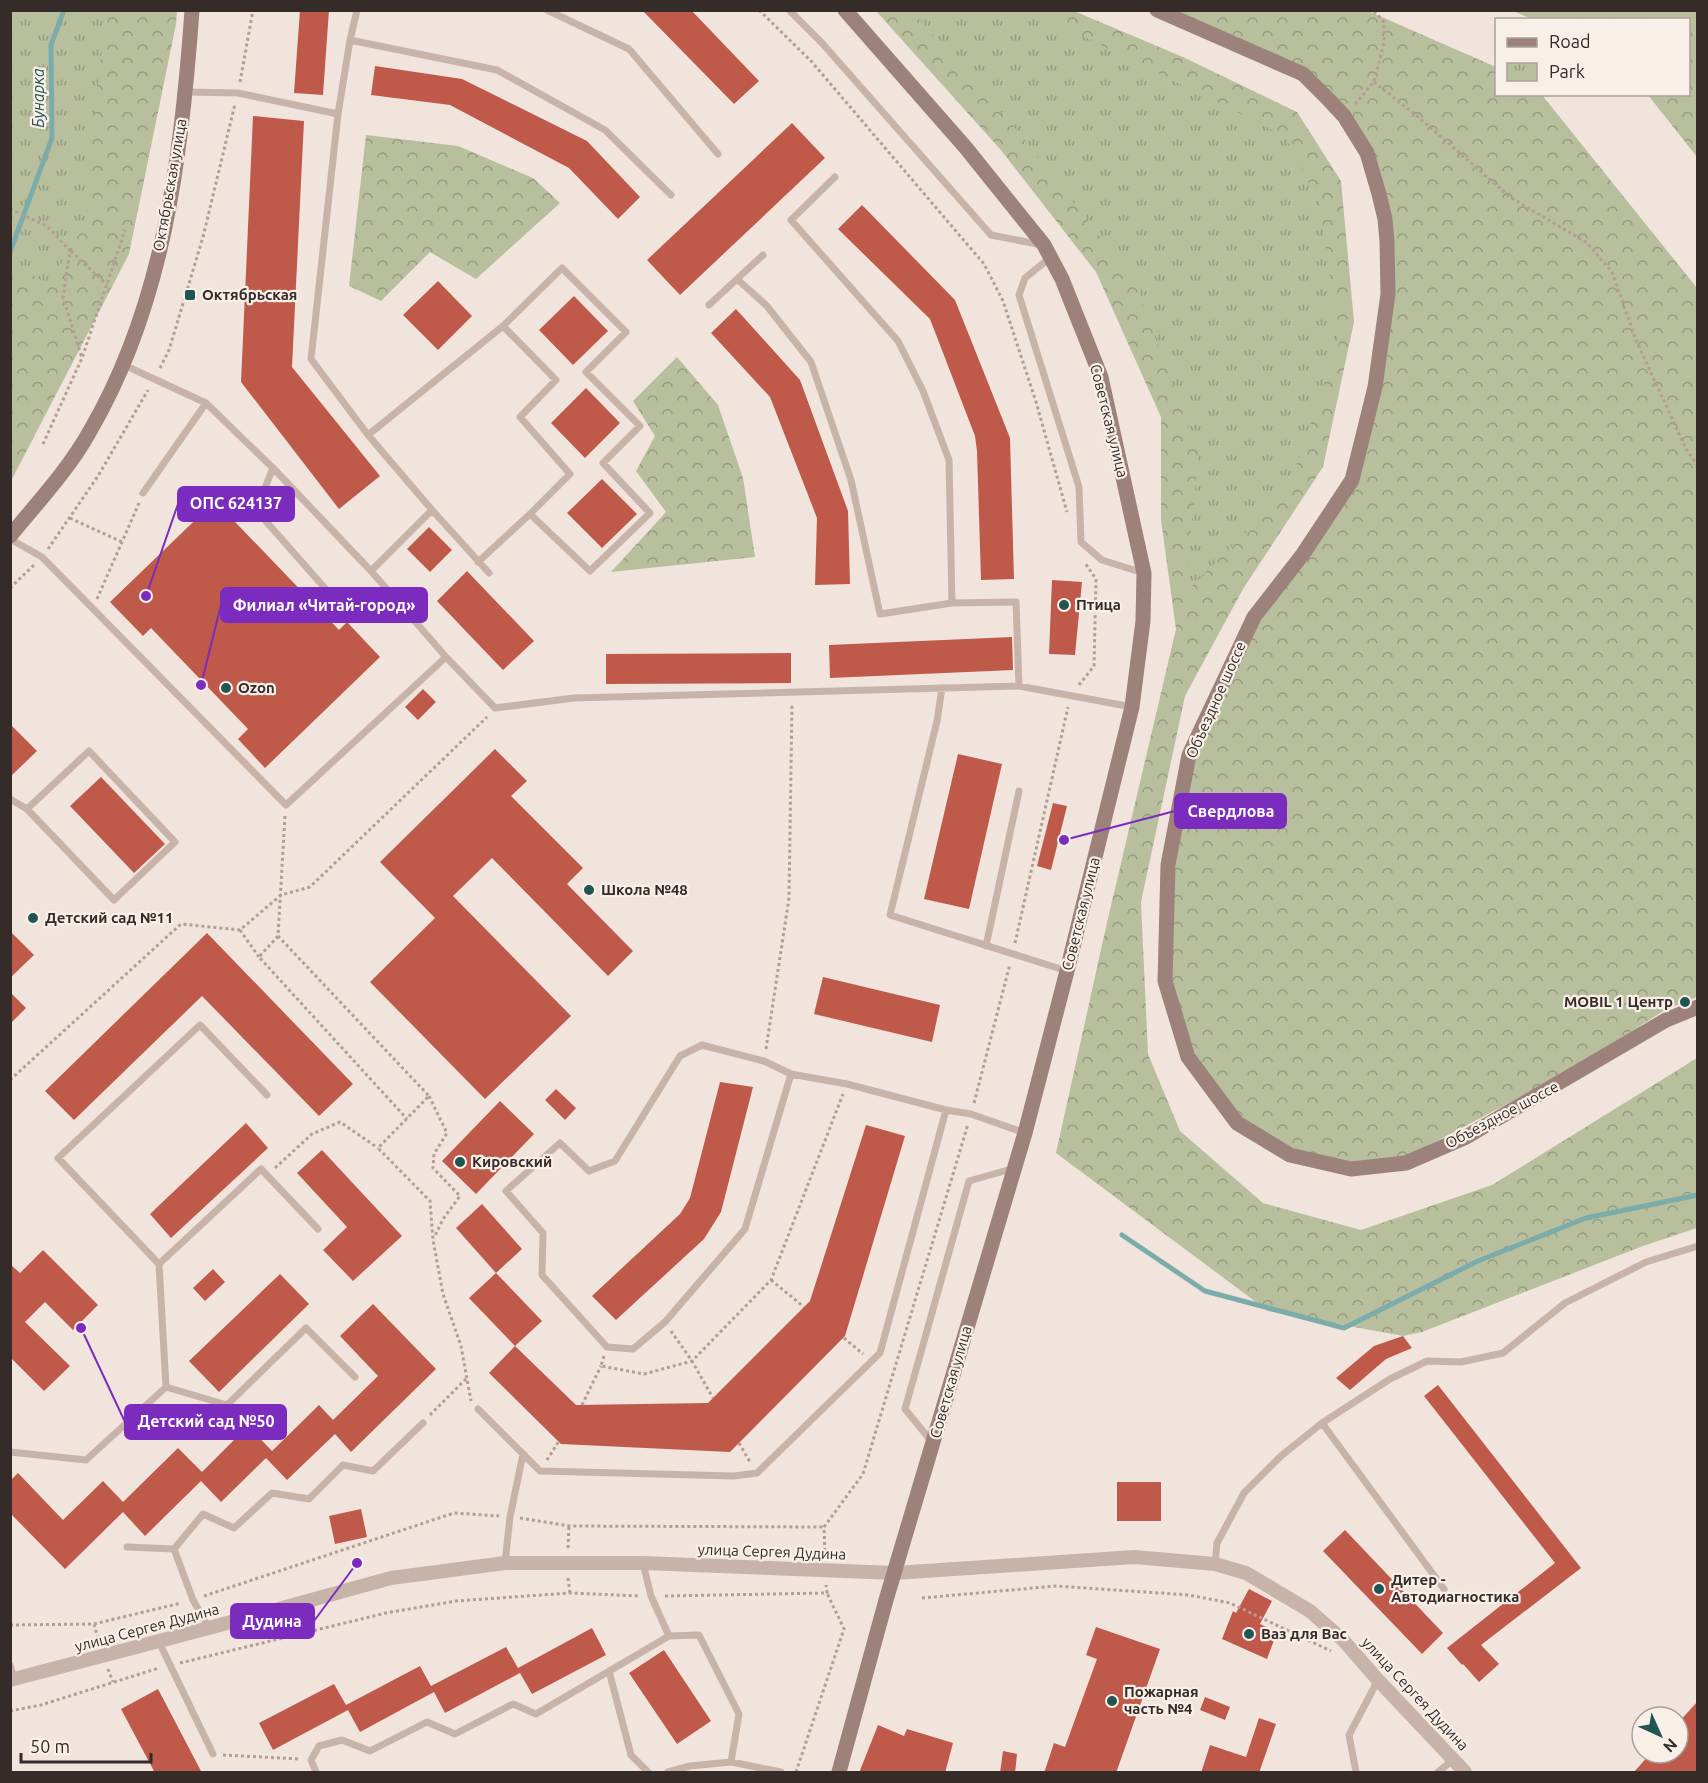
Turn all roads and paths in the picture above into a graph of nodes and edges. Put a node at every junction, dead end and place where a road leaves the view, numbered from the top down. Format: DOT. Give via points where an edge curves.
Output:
graph roads {
  1 [pos="192,10"];
  2 [pos="253,10"];
  3 [pos="357,10"];
  4 [pos="547,10"];
  5 [pos="759,10"];
  6 [pos="789,10"];
  7 [pos="845,10"];
  8 [pos="1157,10"];
  9 [pos="1373,10"];
  10 [pos="350,40"];
  11 [pos="1374,82"];
  12 [pos="186,92"];
  13 [pos="238,93"];
  14 [pos="338,114"];
  15 [pos="1344,116"];
  16 [pos="718,154"];
  17 [pos="835,177"];
  18 [pos="671,195"];
  19 [pos="10,209"];
  20 [pos="125,230"];
  21 [pos="70,251"];
  22 [pos="1048,251"];
  23 [pos="763,255"];
  24 [pos="737,279"];
  25 [pos="106,285"];
  26 [pos="709,305"];
  27 [pos="503,326"];
  28 [pos="82,358"];
  29 [pos="124,366"];
  30 [pos="154,379"];
  31 [pos="206,403"];
  32 [pos="368,435"];
  33 [pos="43,444"];
  34 [pos="1698,466"];
  35 [pos="273,468"];
  36 [pos="143,493"];
  37 [pos="432,510"];
  38 [pos="530,514"];
  39 [pos="1068,515"];
  40 [pos="69,517"];
  41 [pos="10,538"];
  42 [pos="123,542"];
  43 [pos="42,557"];
  44 [pos="478,562"];
  45 [pos="1085,562"];
  46 [pos="371,571"];
  47 [pos="489,573"];
  48 [pos="1144,573"];
  49 [pos="10,588"];
  50 [pos="338,603"];
  51 [pos="952,603"];
  52 [pos="93,609"];
  53 [pos="446,657"];
  54 [pos="1019,686"];
  55 [pos="942,688"];
  56 [pos="793,692"];
  57 [pos="1071,696"];
  58 [pos="495,708"];
  59 [pos="1132,708"];
  60 [pos="1019,791"];
  61 [pos="10,798"];
  62 [pos="286,805"];
  63 [pos="27,809"];
  64 [pos="281,895"];
  65 [pos="240,930"];
  66 [pos="278,936"];
  67 [pos="986,946"];
  68 [pos="1012,955"];
  69 [pos="259,957"];
  70 [pos="1067,971"];
  71 [pos="1698,1006"];
  72 [pos="764,1061"];
  73 [pos="791,1074"];
  74 [pos="10,1080"];
  75 [pos="847,1084"];
  76 [pos="267,1095"];
  77 [pos="429,1096"];
  78 [pos="946,1110"];
  79 [pos="971,1114"];
  80 [pos="407,1119"];
  81 [pos="1025,1133"];
  82 [pos="378,1148"];
  83 [pos="1015,1168"];
  84 [pos="267,1176"];
  85 [pos="318,1229"];
  86 [pos="433,1239"];
  87 [pos="1698,1246"];
  88 [pos="159,1264"];
  89 [pos="771,1280"];
  90 [pos="804,1307"];
  91 [pos="665,1322"];
  92 [pos="844,1338"];
  93 [pos="608,1347"];
  94 [pos="692,1361"];
  95 [pos="872,1361"];
  96 [pos="601,1366"];
  97 [pos="355,1377"];
  98 [pos="467,1378"];
  99 [pos="166,1387"];
  100 [pos="713,1398"];
  101 [pos="582,1405"];
  102 [pos="478,1409"];
  103 [pos="423,1423"];
  104 [pos="1322,1424"];
  105 [pos="558,1441"];
  106 [pos="739,1443"];
  107 [pos="933,1443"];
  108 [pos="10,1452"];
  109 [pos="523,1454"];
  110 [pos="540,1471"];
  111 [pos="757,1473"];
  112 [pos="510,1517"];
  113 [pos="824,1527"];
  114 [pos="126,1547"];
  115 [pos="174,1549"];
  116 [pos="505,1563"];
  117 [pos="643,1563"];
  118 [pos="1215,1564"];
  119 [pos="825,1571"];
  120 [pos="895,1573"];
  121 [pos="1444,1590"];
  122 [pos="827,1593"];
  123 [pos="651,1596"];
  124 [pos="922,1598"];
  125 [pos="193,1600"];
  126 [pos="10,1625"];
  127 [pos="209,1628"];
  128 [pos="669,1636"];
  129 [pos="159,1642"];
  130 [pos="1335,1653"];
  131 [pos="10,1665"];
  132 [pos="171,1665"];
  133 [pos="609,1671"];
  134 [pos="13,1680"];
  135 [pos="1378,1680"];
  136 [pos="10,1712"];
  137 [pos="213,1754"];
  138 [pos="310,1760"];
  139 [pos="1453,1760"];
  140 [pos="731,1762"];
  141 [pos="690,1769"];
  142 [pos="316,1773"];
  143 [pos="648,1773"];
  144 [pos="668,1773"];
  145 [pos="781,1773"];
  146 [pos="796,1773"];
  147 [pos="839,1773"];
  148 [pos="1356,1773"];
  149 [pos="1438,1773"];
  150 [pos="1465,1773"];
  1 -- 12 [label="street, Октябрьская улица"];
  2 -- 13 [label="path"];
  3 -- 10 [label="lane"];
  4 -- 16 [label="lane" via="629,50"];
  5 -- 39 [label="path" via="811,62 984,264 1003,301"];
  6 -- 22 [label="lane" via="991,236"];
  7 -- 22 [label="street, Советская улица" via="966,148"];
  8 -- 15 [label="street, Объездное шоссе" via="1303,74"];
  9 -- 11 [label="path" via="1384,22 1384,43"];
  10 -- 14 [label="lane"];
  10 -- 18 [label="lane" via="497,70 605,130"];
  11 -- 15 [label="path"];
  11 -- 34 [label="path" via="1509,197 1587,243 1612,272 1636,339"];
  12 -- 13 [label="lane"];
  12 -- 29 [label="street, Октябрьская улица" via="166,225 149,293"];
  13 -- 14 [label="lane"];
  13 -- 30 [label="path" via="170,350"];
  14 -- 32 [label="lane" via="311,359"];
  15 -- 71 [label="street, Объездное шоссе" via="1367,153 1385,219 1388,294 1375,387 1352,480 1303,554 1254,617 1189,756 1168,865 1165,981 1188,1058 1237,1123 1290,1155 1351,1169 1406,1163 1466,1137 1666,1020"];
  17 -- 51 [label="lane" via="791,220 898,341 923,391 949,460"];
  19 -- 21 [label="path" via="47,226"];
  20 -- 25 [label="path"];
  21 -- 25 [label="path"];
  21 -- 28 [label="path" via="63,297"];
  22 -- 48 [label="street, Советская улица" via="1101,377"];
  22 -- 48 [label="lane" via="1025,278 1019,295 1079,487 1081,542 1102,560"];
  23 -- 24 [label="lane"];
  24 -- 26 [label="lane"];
  24 -- 51 [label="lane" via="767,306 811,362 851,480 880,614"];
  25 -- 28 [label="path"];
  27 -- 32 [label="lane"];
  27 -- 38 [label="lane" via="556,380 520,417 570,474"];
  27 -- 38 [label="lane" via="562,268 626,332 586,372 640,426 603,463 650,513 590,571"];
  28 -- 33 [label="path"];
  29 -- 30 [label="lane"];
  29 -- 41 [label="street, Октябрьская улица" via="90,432"];
  30 -- 31 [label="lane"];
  30 -- 40 [label="path" via="98,476"];
  31 -- 35 [label="lane"];
  31 -- 36 [label="lane"];
  32 -- 37 [label="lane"];
  35 -- 46 [label="lane"];
  35 -- 50 [label="lane" via="256,510"];
  36 -- 42 [label="path"];
  37 -- 44 [label="lane"];
  37 -- 46 [label="lane"];
  38 -- 44 [label="lane"];
  40 -- 42 [label="path"];
  40 -- 43 [label="path"];
  41 -- 43 [label="lane"];
  42 -- 52 [label="path"];
  43 -- 49 [label="path"];
  43 -- 52 [label="lane"];
  44 -- 47 [label="lane"];
  45 -- 57 [label="path" via="1096,579 1094,666"];
  46 -- 53 [label="lane"];
  48 -- 59 [label="street, Советская улица" via="1143,621"];
  51 -- 54 [label="lane" via="1016,602"];
  52 -- 62 [label="lane"];
  53 -- 58 [label="lane"];
  53 -- 62 [label="lane"];
  54 -- 55 [label="lane"];
  54 -- 57 [label="lane"];
  55 -- 56 [label="lane"];
  55 -- 67 [label="lane" via="890,915"];
  56 -- 58 [label="lane" via="574,698"];
  56 -- 72 [label="path" via="789,898"];
  57 -- 59 [label="lane"];
  57 -- 68 [label="path"];
  58 -- 64 [label="path" via="310,887"];
  59 -- 70 [label="street, Советская улица"];
  60 -- 67 [label="lane"];
  61 -- 63 [label="lane"];
  62 -- 64 [label="path"];
  63 -- 63 [label="lane" via="114,900 175,843 89,752"];
  64 -- 65 [label="path"];
  64 -- 66 [label="path"];
  65 -- 69 [label="path"];
  65 -- 74 [label="path" via="181,924"];
  66 -- 69 [label="path"];
  66 -- 77 [label="path"];
  67 -- 68 [label="lane"];
  68 -- 70 [label="lane"];
  68 -- 79 [label="path"];
  69 -- 80 [label="path"];
  70 -- 81 [label="street, Советская улица"];
  72 -- 73 [label="lane"];
  72 -- 93 [label="lane" via="702,1045 680,1056 615,1161 589,1171 560,1143 506,1191 543,1233 542,1275"];
  73 -- 75 [label="lane"];
  73 -- 91 [label="lane" via="745,1229"];
  75 -- 78 [label="lane"];
  75 -- 89 [label="path"];
  76 -- 88 [label="lane" via="200,1025 58,1158"];
  77 -- 80 [label="path"];
  77 -- 86 [label="path" via="447,1133 434,1154 433,1168 460,1196"];
  78 -- 79 [label="lane"];
  78 -- 95 [label="lane" via="880,1353"];
  79 -- 81 [label="lane"];
  79 -- 113 [label="path" via="862,1474"];
  80 -- 82 [label="path"];
  81 -- 83 [label="street, Советская улица"];
  82 -- 84 [label="path" via="340,1122 312,1134"];
  82 -- 86 [label="path" via="430,1201"];
  83 -- 107 [label="street, Советская улица"];
  83 -- 107 [label="lane" via="969,1180 905,1409"];
  84 -- 85 [label="lane"];
  84 -- 88 [label="lane" via="261,1169"];
  86 -- 98 [label="path" via="443,1294 461,1346"];
  87 -- 104 [label="lane" via="1646,1262 1565,1303 1503,1353 1461,1362 1427,1361 1390,1379"];
  88 -- 99 [label="lane"];
  89 -- 90 [label="path"];
  89 -- 94 [label="path"];
  91 -- 93 [label="lane" via="633,1349"];
  91 -- 94 [label="path"];
  92 -- 95 [label="path"];
  93 -- 96 [label="path"];
  94 -- 96 [label="path" via="644,1374"];
  94 -- 100 [label="path"];
  95 -- 111 [label="lane"];
  96 -- 101 [label="path"];
  97 -- 99 [label="lane" via="306,1328 227,1406"];
  98 -- 102 [label="path" via="472,1402"];
  98 -- 103 [label="path"];
  99 -- 108 [label="lane" via="86,1460"];
  102 -- 109 [label="lane"];
  103 -- 115 [label="lane" via="373,1471 343,1465 309,1499 272,1493 234,1528 203,1514"];
  104 -- 118 [label="lane" via="1281,1456 1244,1493 1217,1543"];
  104 -- 121 [label="lane"];
  105 -- 110 [label="path"];
  106 -- 111 [label="path"];
  107 -- 120 [label="street, Советская улица"];
  109 -- 110 [label="lane"];
  109 -- 112 [label="lane"];
  110 -- 111 [label="lane" via="734,1476"];
  112 -- 113 [label="path" via="569,1526"];
  112 -- 116 [label="lane"];
  112 -- 125 [label="path" via="454,1513"];
  113 -- 119 [label="path"];
  114 -- 115 [label="lane"];
  115 -- 125 [label="lane"];
  116 -- 117 [label="street, улица Сергея Дудина"];
  116 -- 127 [label="street, улица Сергея Дудина" via="391,1578"];
  117 -- 119 [label="street, улица Сергея Дудина"];
  117 -- 123 [label="lane"];
  118 -- 120 [label="street, улица Сергея Дудина" via="1134,1557"];
  118 -- 135 [label="street, улица Сергея Дудина" via="1246,1573 1310,1611 1343,1640"];
  119 -- 120 [label="street, улица Сергея Дудина"];
  119 -- 122 [label="path"];
  120 -- 147 [label="street, Советская улица"];
  122 -- 123 [label="path"];
  122 -- 146 [label="path" via="844,1629"];
  123 -- 128 [label="lane"];
  123 -- 132 [label="path" via="570,1593 456,1601 386,1613"];
  124 -- 130 [label="path" via="1056,1586 1189,1595 1230,1603"];
  125 -- 126 [label="path" via="94,1624"];
  125 -- 127 [label="lane"];
  127 -- 129 [label="street, улица Сергея Дудина"];
  128 -- 133 [label="lane"];
  128 -- 140 [label="lane" via="699,1635 739,1714"];
  129 -- 132 [label="lane"];
  129 -- 134 [label="street, улица Сергея Дудина"];
  131 -- 134 [label="lane"];
  132 -- 136 [label="path"];
  132 -- 137 [label="lane"];
  133 -- 138 [label="lane" via="536,1714 513,1704 454,1734 427,1722 370,1751 342,1740 319,1746"];
  133 -- 143 [label="lane" via="631,1755"];
  135 -- 139 [label="street, улица Сергея Дудина"];
  135 -- 148 [label="lane" via="1349,1735"];
  137 -- 138 [label="path"];
  138 -- 142 [label="lane"];
  139 -- 149 [label="lane"];
  139 -- 150 [label="street, улица Сергея Дудина"];
  140 -- 141 [label="lane"];
  140 -- 145 [label="lane"];
  141 -- 144 [label="lane"];
}
